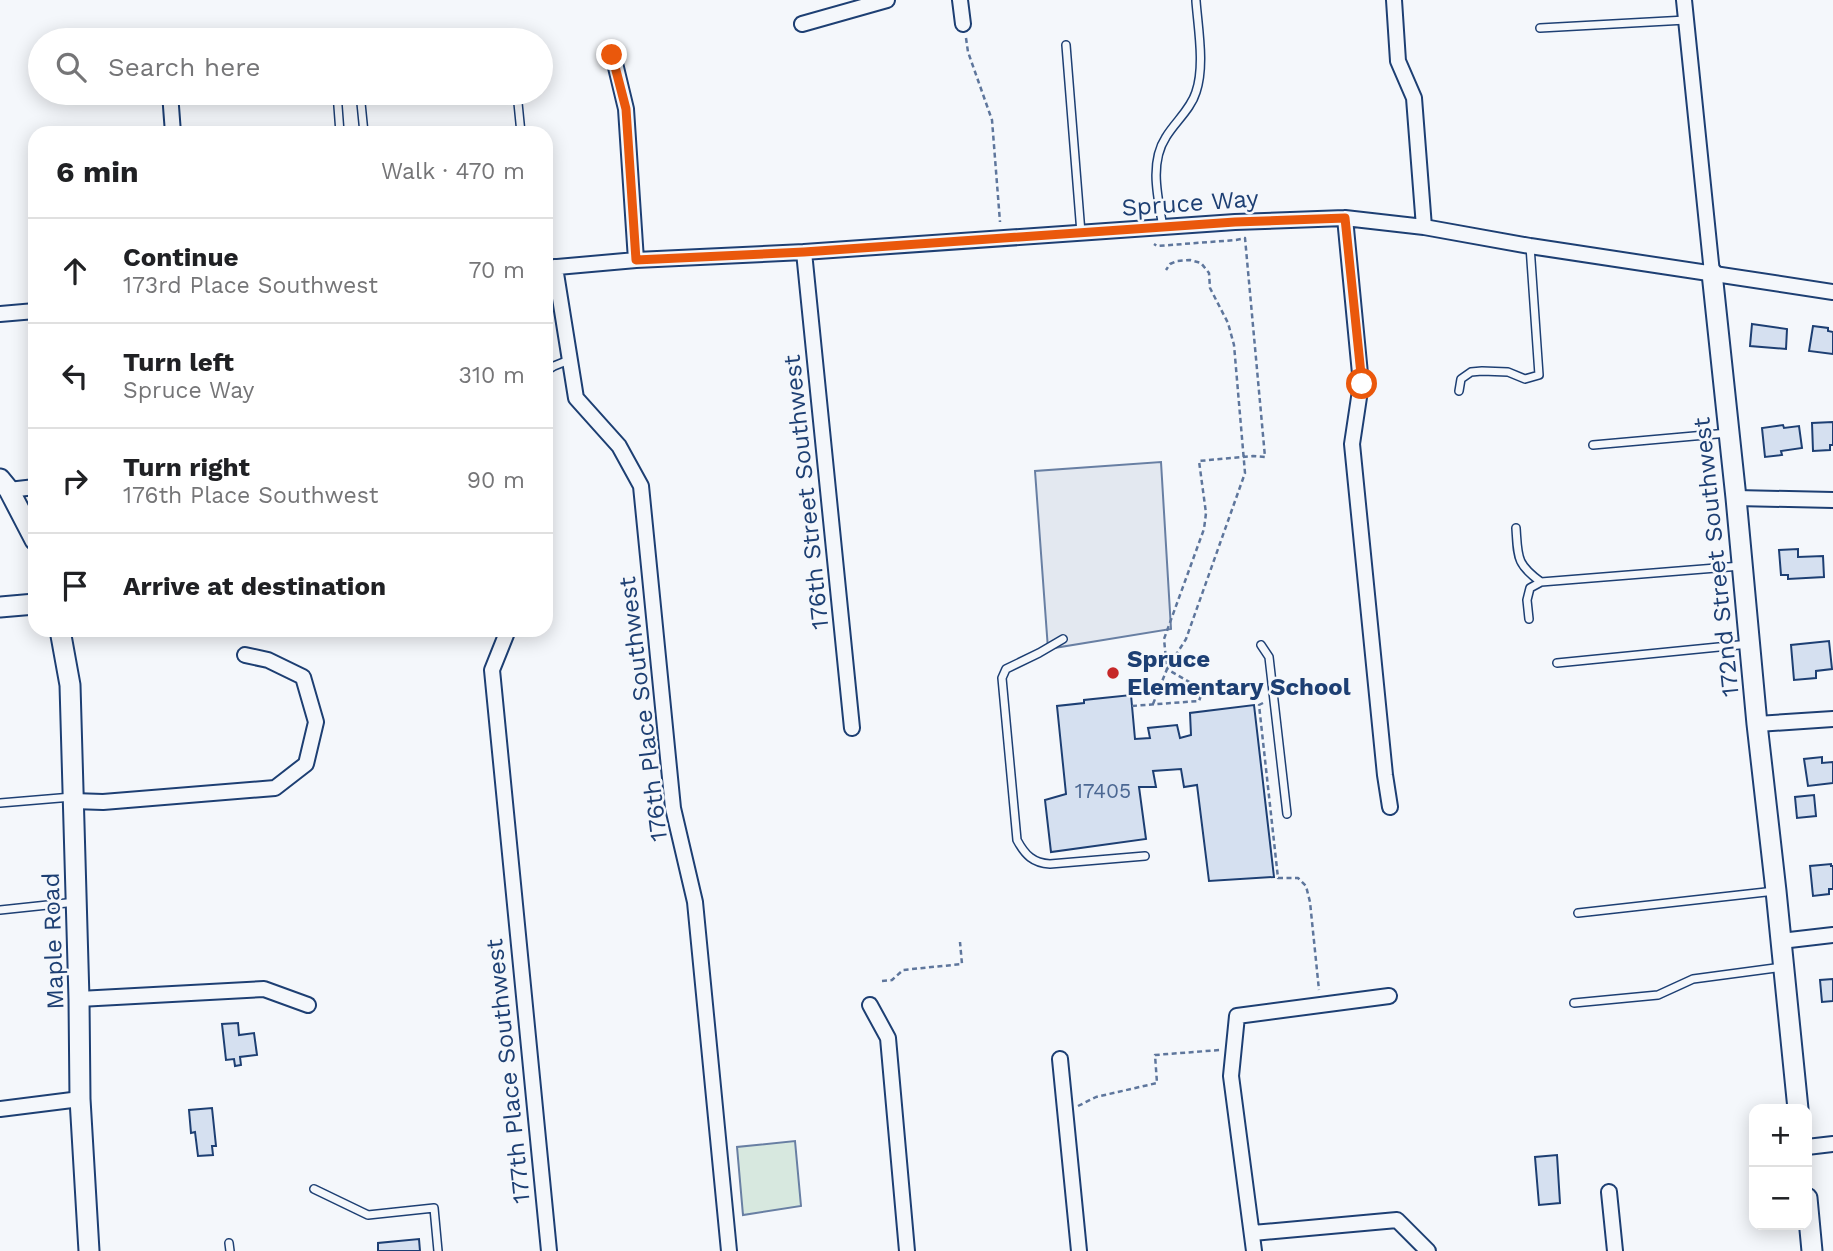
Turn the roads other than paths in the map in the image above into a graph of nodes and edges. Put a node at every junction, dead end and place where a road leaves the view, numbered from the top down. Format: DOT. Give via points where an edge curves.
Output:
graph roads {
  1 [pos="887,0"];
  2 [pos="960,0"];
  3 [pos="1394,0"];
  4 [pos="1684,0"];
  5 [pos="1196,1"];
  6 [pos="1686,20"];
  7 [pos="802,24"];
  8 [pos="963,24"];
  9 [pos="1540,28"];
  10 [pos="1066,45"];
  11 [pos="612,55"];
  12 [pos="171,105"];
  13 [pos="338,105"];
  14 [pos="361,105"];
  15 [pos="518,105"];
  16 [pos="172,126"];
  17 [pos="339,126"];
  18 [pos="362,126"];
  19 [pos="520,126"];
  20 [pos="1345,218"];
  21 [pos="1157,227"];
  22 [pos="1424,227"];
  23 [pos="1081,233"];
  24 [pos="1530,246"];
  25 [pos="804,252"];
  26 [pos="636,260"];
  27 [pos="553,268"];
  28 [pos="1712,273"];
  29 [pos="553,282"];
  30 [pos="1833,292"];
  31 [pos="28,312"];
  32 [pos="0,314"];
  33 [pos="570,360"];
  34 [pos="553,367"];
  35 [pos="1459,391"];
  36 [pos="1729,433"];
  37 [pos="1593,445"];
  38 [pos="5,484"];
  39 [pos="28,486"];
  40 [pos="1736,498"];
  41 [pos="1833,500"];
  42 [pos="28,527"];
  43 [pos="1516,528"];
  44 [pos="1742,566"];
  45 [pos="1541,582"];
  46 [pos="28,605"];
  47 [pos="0,607"];
  48 [pos="1529,619"];
  49 [pos="61,637"];
  50 [pos="505,637"];
  51 [pos="1063,639"];
  52 [pos="1750,644"];
  53 [pos="1261,645"];
  54 [pos="246,655"];
  55 [pos="1557,663"];
  56 [pos="1833,719"];
  57 [pos="1757,724"];
  58 [pos="852,728"];
  59 [pos="73,799"];
  60 [pos="0,803"];
  61 [pos="1390,807"];
  62 [pos="1287,814"];
  63 [pos="1145,856"];
  64 [pos="1776,891"];
  65 [pos="76,902"];
  66 [pos="0,910"];
  67 [pos="1578,913"];
  68 [pos="1833,935"];
  69 [pos="1781,941"];
  70 [pos="1784,967"];
  71 [pos="1389,996"];
  72 [pos="79,999"];
  73 [pos="1574,1003"];
  74 [pos="308,1005"];
  75 [pos="870,1005"];
  76 [pos="1060,1059"];
  77 [pos="80,1099"];
  78 [pos="1798,1104"];
  79 [pos="0,1109"];
  80 [pos="1833,1144"];
  81 [pos="1812,1146"];
  82 [pos="314,1189"];
  83 [pos="1609,1192"];
  84 [pos="1810,1230"];
  85 [pos="1253,1233"];
  86 [pos="89,1251"];
  87 [pos="438,1251"];
  88 [pos="549,1251"];
  89 [pos="729,1251"];
  90 [pos="907,1251"];
  91 [pos="1079,1251"];
  92 [pos="1254,1251"];
  93 [pos="1428,1251"];
  94 [pos="1615,1251"];
  95 [pos="1812,1251"];
  1 -- 7 [label="street"];
  2 -- 8 [label="street"];
  3 -- 22 [label="street" via="1398,61 1414,98"];
  4 -- 6 [label="street, 172nd Street Southwest"];
  5 -- 21 [label="lane" via="1200,75 1196,95 1165,138 1156,162"];
  6 -- 9 [label="lane"];
  6 -- 28 [label="street, 172nd Street Southwest"];
  10 -- 23 [label="lane"];
  11 -- 26 [label="street" via="626,109"];
  12 -- 16 [label="street"];
  13 -- 17 [label="lane"];
  14 -- 18 [label="lane"];
  15 -- 19 [label="lane"];
  20 -- 21 [label="street, Spruce Way"];
  20 -- 22 [label="street, Spruce Way"];
  20 -- 61 [label="street" via="1362,384 1352,444"];
  21 -- 23 [label="street, Spruce Way"];
  22 -- 24 [label="street, Spruce Way"];
  23 -- 25 [label="street, Spruce Way"];
  24 -- 28 [label="street, Spruce Way"];
  24 -- 35 [label="lane" via="1539,375 1525,379 1508,372 1471,372 1461,379"];
  25 -- 26 [label="street, Spruce Way"];
  25 -- 58 [label="street, 176th Street Southwest"];
  26 -- 27 [label="street, Spruce Way"];
  28 -- 30 [label="street, Spruce Way"];
  28 -- 36 [label="street, 172nd Street Southwest"];
  29 -- 33 [label="street, 176th Place Southwest"];
  31 -- 32 [label="street"];
  33 -- 34 [label="lane"];
  33 -- 89 [label="street, 176th Place Southwest" via="576,398 618,446 641,486 673,808 695,902"];
  36 -- 37 [label="lane"];
  36 -- 40 [label="street, 172nd Street Southwest"];
  38 -- 39 [label="street"];
  38 -- 42 [label="street"];
  40 -- 41 [label="street"];
  40 -- 44 [label="street, 172nd Street Southwest"];
  43 -- 45 [label="lane" via="1518,556 1527,572"];
  44 -- 45 [label="lane"];
  44 -- 52 [label="street, 172nd Street Southwest"];
  45 -- 48 [label="lane" via="1530,588"];
  46 -- 47 [label="street"];
  49 -- 59 [label="street, Maple Road" via="70,685"];
  50 -- 88 [label="street, 177th Place Southwest" via="492,670"];
  51 -- 63 [label="lane" via="1006,669 1002,678 1017,840 1031,859 1040,863"];
  52 -- 55 [label="lane"];
  52 -- 57 [label="street, 172nd Street Southwest"];
  53 -- 62 [label="lane" via="1269,657"];
  54 -- 59 [label="street" via="303,677 316,722 306,764 275,788 103,802"];
  56 -- 57 [label="street"];
  57 -- 64 [label="street, 172nd Street Southwest"];
  59 -- 60 [label="lane"];
  59 -- 65 [label="street, Maple Road"];
  64 -- 67 [label="lane"];
  64 -- 69 [label="street, 172nd Street Southwest"];
  65 -- 66 [label="lane"];
  65 -- 72 [label="street, Maple Road"];
  68 -- 69 [label="street"];
  69 -- 70 [label="street, 172nd Street Southwest"];
  70 -- 73 [label="lane" via="1693,979 1658,995"];
  70 -- 78 [label="street, 172nd Street Southwest"];
  71 -- 85 [label="street" via="1237,1016 1231,1076"];
  72 -- 74 [label="street" via="264,989"];
  72 -- 77 [label="street, Maple Road"];
  75 -- 90 [label="street" via="888,1038"];
  76 -- 91 [label="street"];
  77 -- 79 [label="street"];
  77 -- 86 [label="street, Maple Road"];
  80 -- 81 [label="street"];
  82 -- 87 [label="lane" via="368,1215 434,1208"];
  83 -- 94 [label="street"];
  84 -- 95 [label="street"];
  85 -- 92 [label="street"];
  85 -- 93 [label="street" via="1397,1220"];
}
